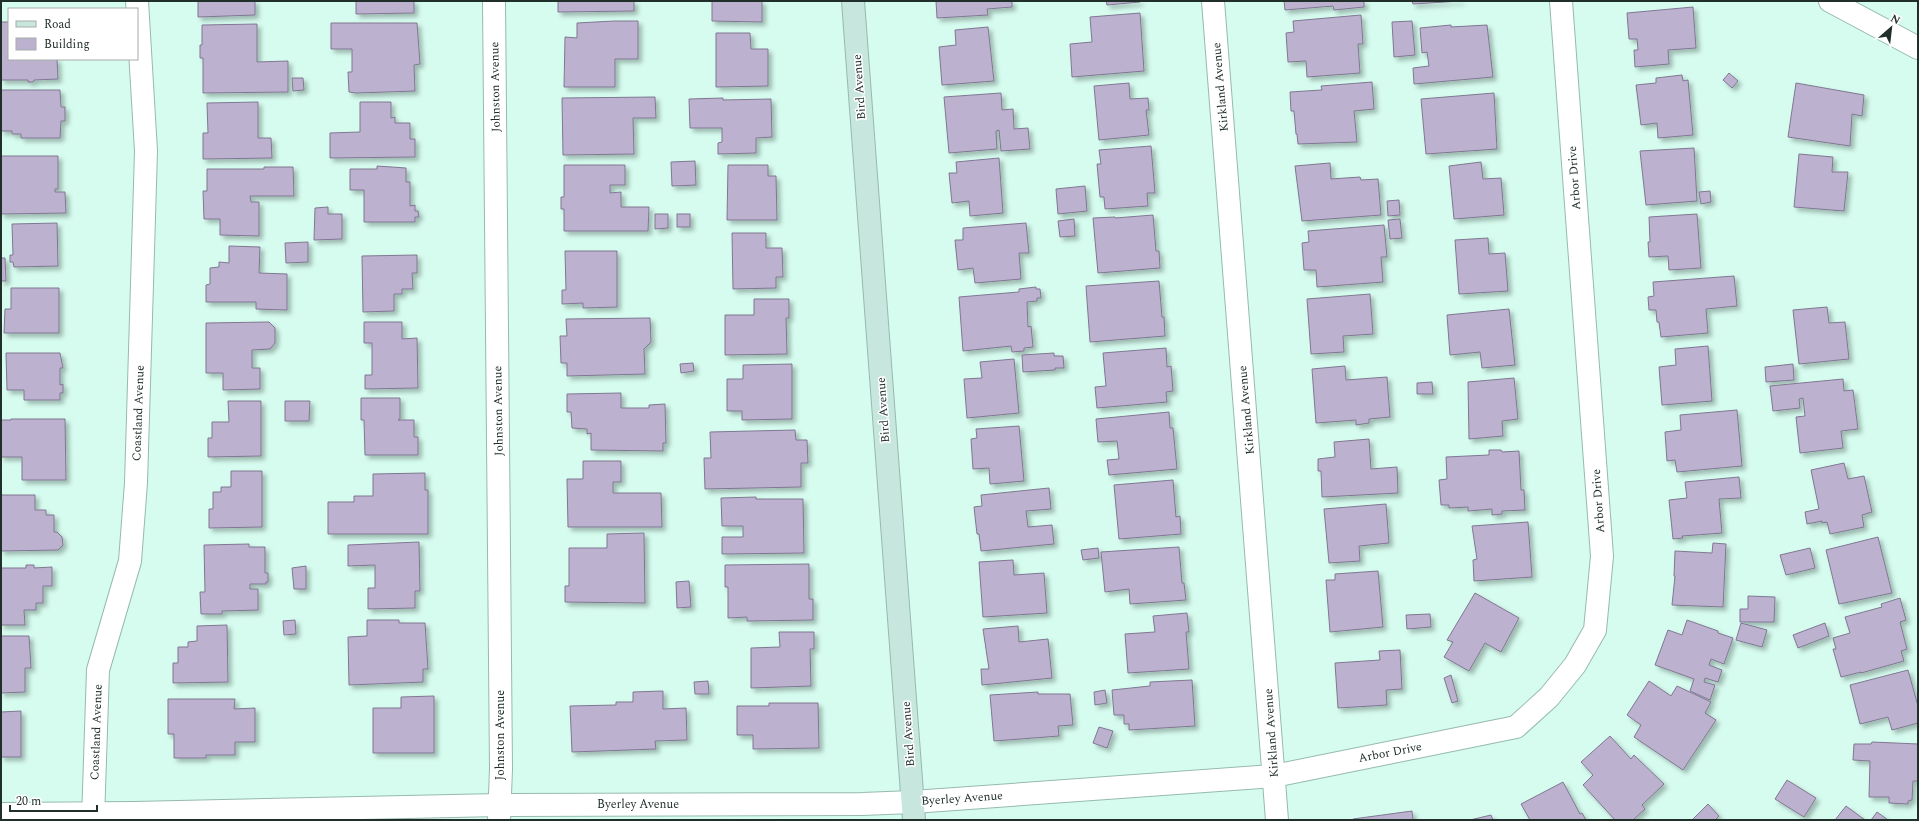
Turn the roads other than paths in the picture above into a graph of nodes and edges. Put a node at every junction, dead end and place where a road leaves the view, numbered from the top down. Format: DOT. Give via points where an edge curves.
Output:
graph roads {
  1 [pos="494,1"];
  2 [pos="852,1"];
  3 [pos="1213,1"];
  4 [pos="1561,1"];
  5 [pos="1830,1"];
  6 [pos="138,18"];
  7 [pos="1918,48"];
  8 [pos="1274,776"];
  9 [pos="914,811"];
  10 [pos="499,812"];
  11 [pos="1,814"];
  12 [pos="93,816"];
  13 [pos="1277,820"];
  1 -- 10 [label="street, Johnston Avenue" via="501,753"];
  2 -- 9 [label="street, Bird Avenue"];
  3 -- 8 [label="street, Kirkland Avenue"];
  4 -- 8 [label="street, Arbor Drive" via="1602,556 1595,630 1575,665 1549,697 1516,727"];
  5 -- 7 [label="street"];
  6 -- 12 [label="street, Coastland Avenue" via="146,152 136,483 130,561 98,670"];
  8 -- 9 [label="street, Byerley Avenue"];
  8 -- 13 [label="street, Kirkland Avenue"];
  9 -- 10 [label="street, Byerley Avenue" via="862,804"];
  10 -- 12 [label="street, Byerley Avenue" via="134,813"];
  11 -- 12 [label="street, Byerley Avenue"];
}
